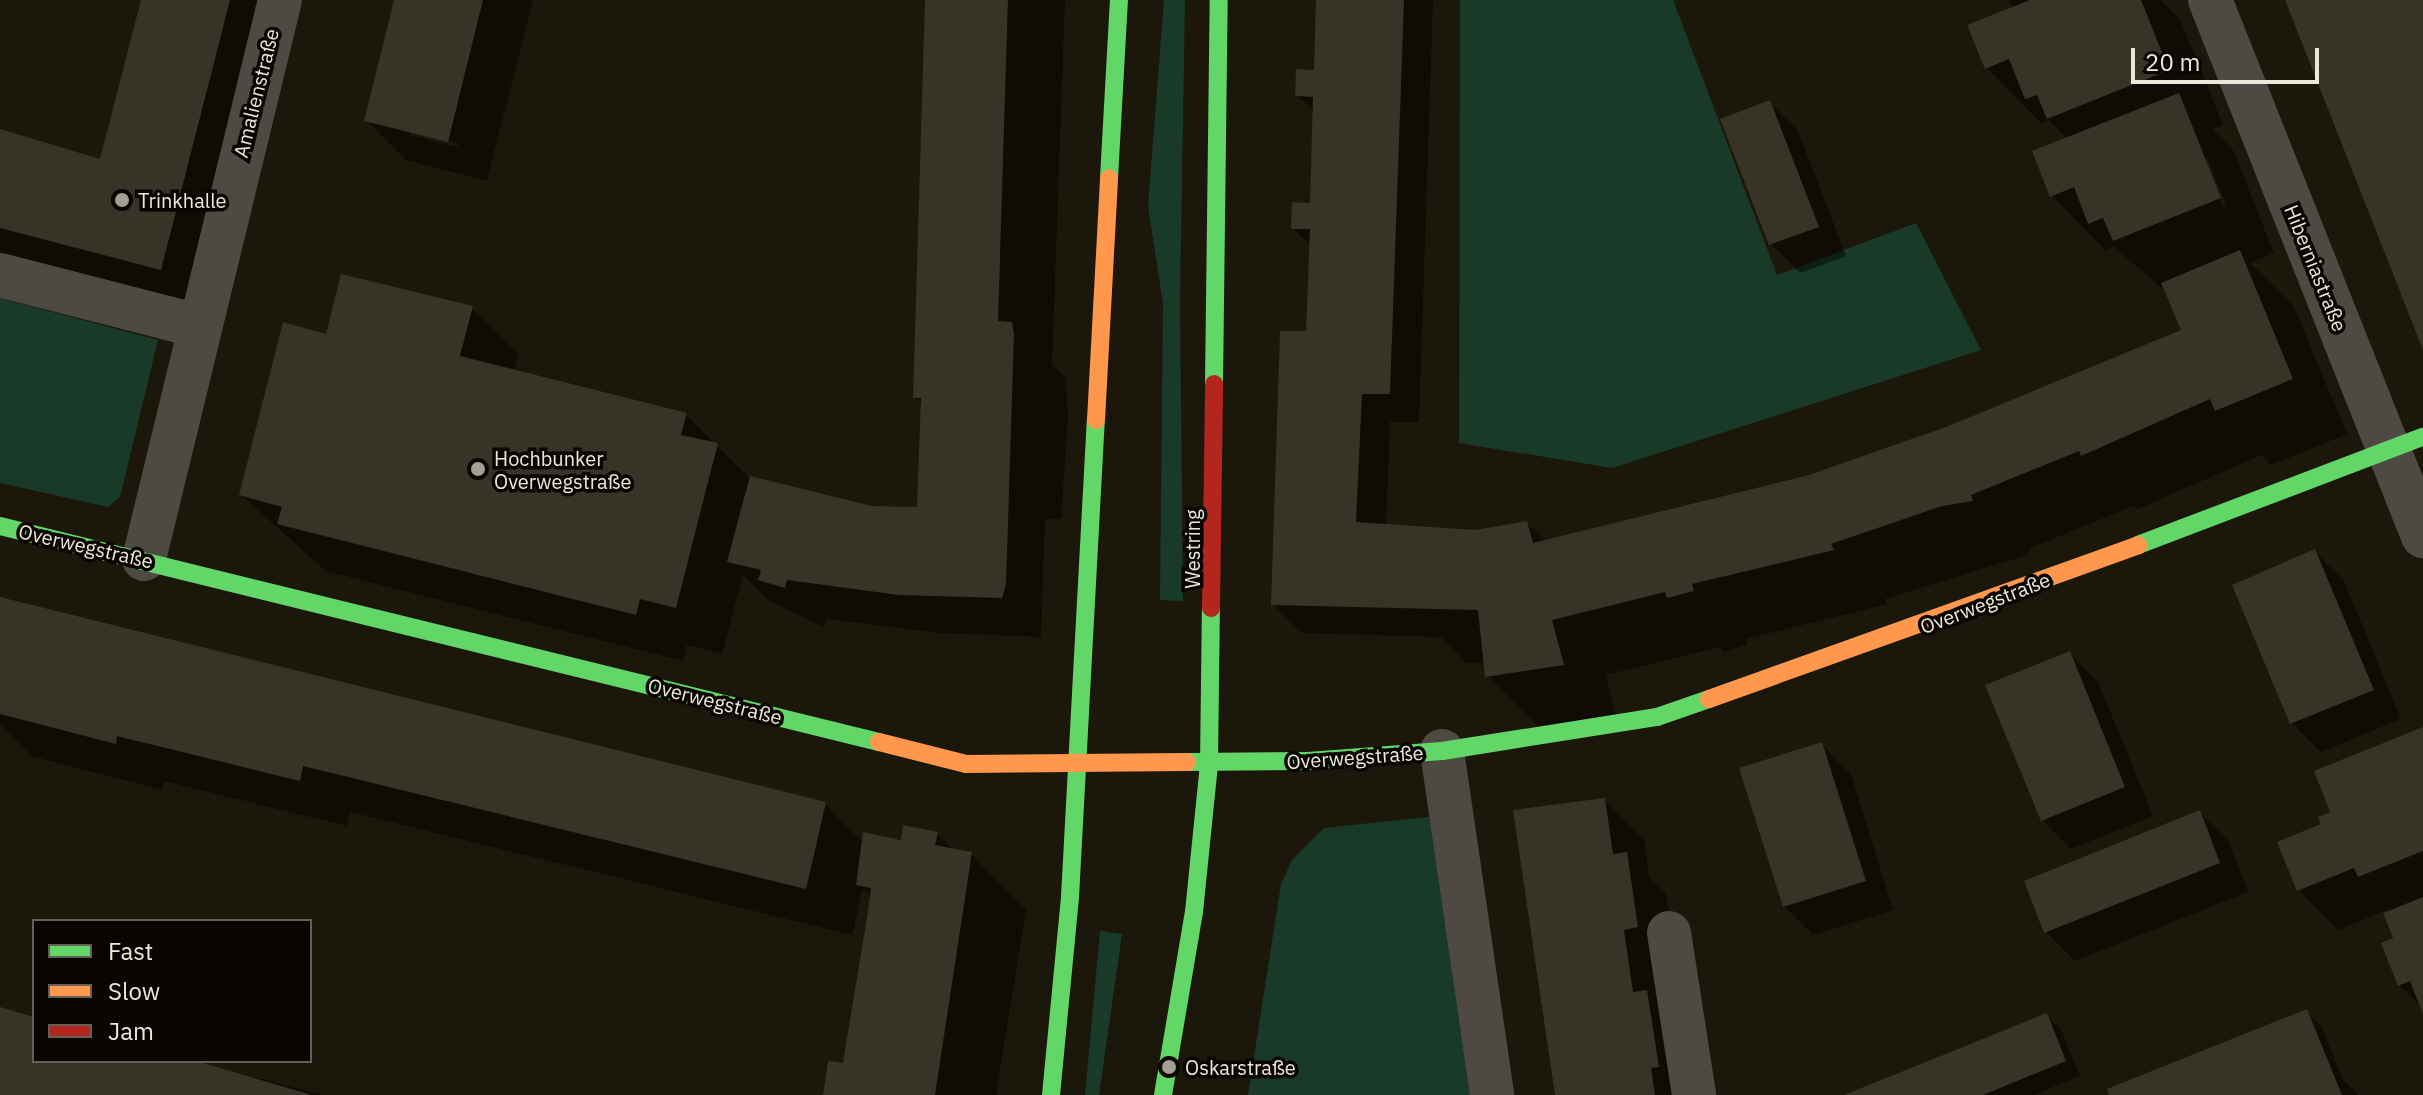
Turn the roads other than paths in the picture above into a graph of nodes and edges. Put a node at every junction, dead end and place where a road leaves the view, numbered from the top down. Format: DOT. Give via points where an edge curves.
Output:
graph roads {
  1 [pos="280,0"];
  2 [pos="1119,0"];
  3 [pos="1219,0"];
  4 [pos="2210,0"];
  5 [pos="0,275"];
  6 [pos="198,326"];
  7 [pos="2406,444"];
  8 [pos="0,526"];
  9 [pos="2423,536"];
  10 [pos="144,559"];
  11 [pos="1442,751"];
  12 [pos="1209,764"];
  13 [pos="1077,766"];
  14 [pos="1669,933"];
  15 [pos="1051,1095"];
  16 [pos="1163,1095"];
  17 [pos="1492,1095"];
  18 [pos="1694,1095"];
  1 -- 6 [label="street, Amalienstraße"];
  2 -- 13 [label="street"];
  3 -- 12 [label="street, Westring"];
  4 -- 7 [label="street, Hiberniastraße"];
  5 -- 6 [label="street"];
  6 -- 10 [label="street, Amalienstraße"];
  7 -- 9 [label="street, Hiberniastraße"];
  7 -- 11 [label="street, Overwegstraße" via="1930,624 1657,717"];
  8 -- 10 [label="street, Overwegstraße"];
  10 -- 13 [label="street, Overwegstraße" via="966,764"];
  11 -- 12 [label="street, Overwegstraße"];
  11 -- 17 [label="street, Overwegstraße"];
  12 -- 13 [label="street, Overwegstraße"];
  12 -- 16 [label="street, Westring" via="1194,912"];
  13 -- 15 [label="street"];
  14 -- 18 [label="street"];
}
